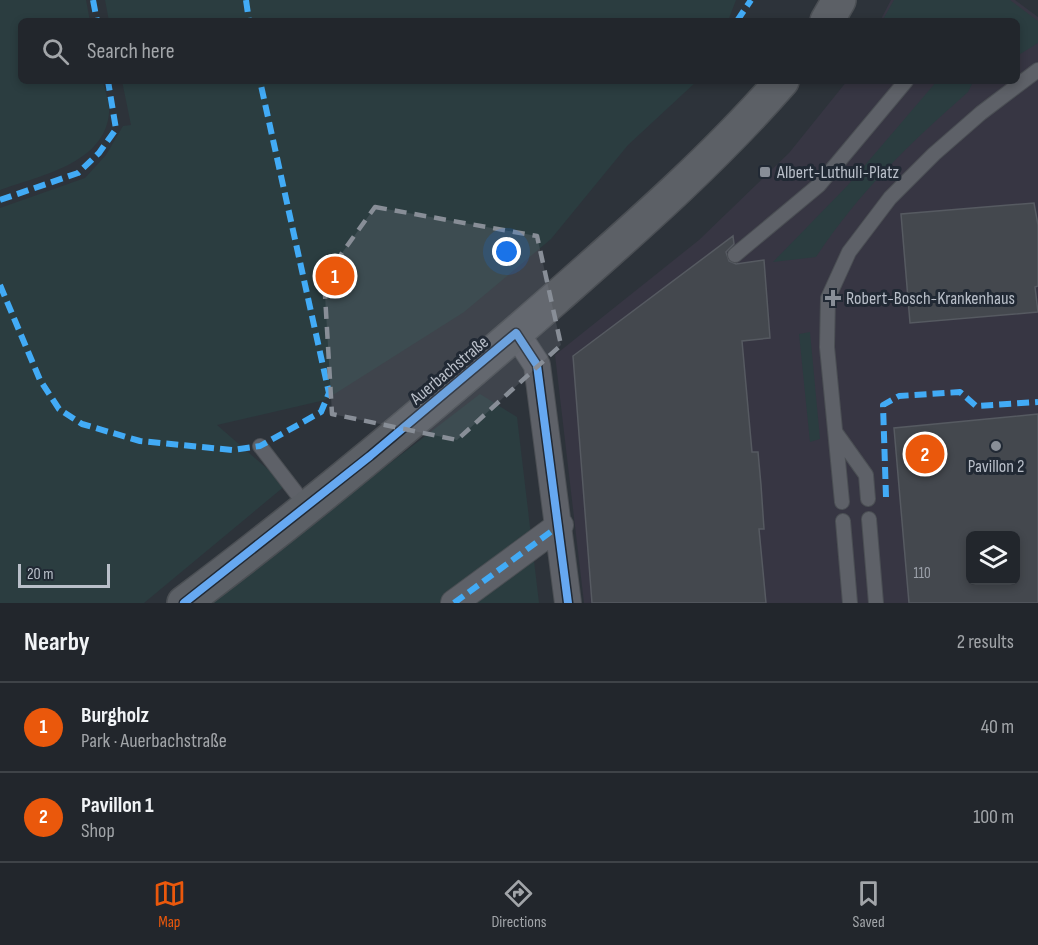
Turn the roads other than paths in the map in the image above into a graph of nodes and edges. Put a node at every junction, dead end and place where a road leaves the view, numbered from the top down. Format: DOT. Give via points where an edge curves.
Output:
graph roads {
  1 [pos="839,0"];
  2 [pos="828,18"];
  3 [pos="1038,70"];
  4 [pos="1020,78"];
  5 [pos="779,84"];
  6 [pos="903,84"];
  7 [pos="1004,86"];
  8 [pos="735,255"];
  9 [pos="516,333"];
  10 [pos="835,431"];
  11 [pos="260,446"];
  12 [pos="868,499"];
  13 [pos="842,502"];
  14 [pos="307,507"];
  15 [pos="869,519"];
  16 [pos="843,521"];
  17 [pos="560,525"];
  18 [pos="184,603"];
  19 [pos="454,603"];
  20 [pos="568,603"];
  21 [pos="849,603"];
  22 [pos="876,603"];
  1 -- 2 [label="main road"];
  3 -- 4 [label="lane"];
  5 -- 9 [label="main road, Auerbachstraße" via="649,215"];
  6 -- 8 [label="lane" via="819,185"];
  7 -- 10 [label="lane" via="890,198 849,252 828,298 827,347"];
  9 -- 14 [label="main road, Auerbachstraße"];
  9 -- 17 [label="street" via="537,365"];
  10 -- 12 [label="lane" via="866,474"];
  10 -- 13 [label="lane"];
  11 -- 14 [label="lane"];
  14 -- 18 [label="main road, Auerbachstraße"];
  15 -- 22 [label="lane"];
  16 -- 21 [label="lane"];
  17 -- 19 [label="street"];
  17 -- 20 [label="street"];
}
